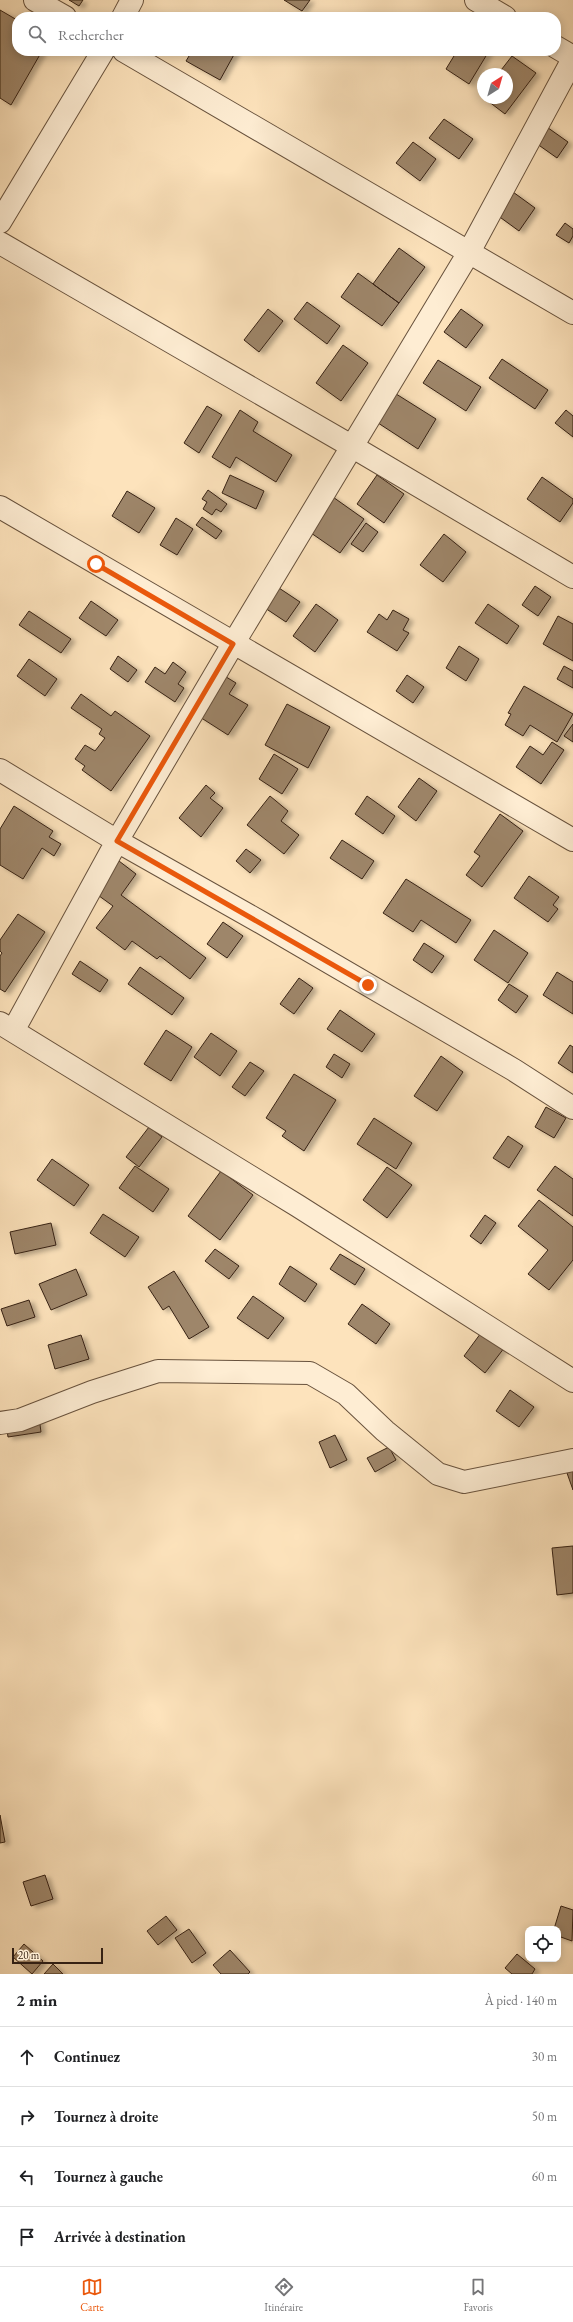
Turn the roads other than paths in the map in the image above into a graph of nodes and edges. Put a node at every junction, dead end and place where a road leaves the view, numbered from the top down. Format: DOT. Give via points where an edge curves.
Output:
graph roads {
  1 [pos="35,0"];
  2 [pos="132,0"];
  3 [pos="476,0"];
  4 [pos="56,12"];
  5 [pos="126,12"];
  6 [pos="496,12"];
  7 [pos="561,50"];
  8 [pos="101,56"];
  9 [pos="132,56"];
  10 [pos="573,58"];
  11 [pos="0,222"];
  12 [pos="0,243"];
  13 [pos="468,254"];
  14 [pos="573,313"];
  15 [pos="353,447"];
  16 [pos="0,507"];
  17 [pos="573,577"];
  18 [pos="233,644"];
  19 [pos="0,770"];
  20 [pos="573,840"];
  21 [pos="117,841"];
  22 [pos="7,1027"];
  23 [pos="573,1108"];
  24 [pos="573,1381"];
  25 [pos="0,1423"];
  26 [pos="573,1460"];
  1 -- 4 [label="street"];
  2 -- 5 [label="street"];
  3 -- 6 [label="street"];
  7 -- 10 [label="street"];
  8 -- 11 [label="street"];
  9 -- 13 [label="street"];
  10 -- 13 [label="street"];
  12 -- 15 [label="street"];
  13 -- 14 [label="street"];
  13 -- 15 [label="street"];
  15 -- 17 [label="street"];
  15 -- 18 [label="street"];
  16 -- 18 [label="street"];
  18 -- 20 [label="street"];
  18 -- 21 [label="street"];
  19 -- 21 [label="street"];
  21 -- 22 [label="street"];
  21 -- 23 [label="street" via="514,1070"];
  22 -- 24 [label="street" via="298,1206"];
  25 -- 26 [label="street" via="20,1420 92,1392 158,1371 310,1373 346,1394 385,1431 438,1474 464,1482"];
}
